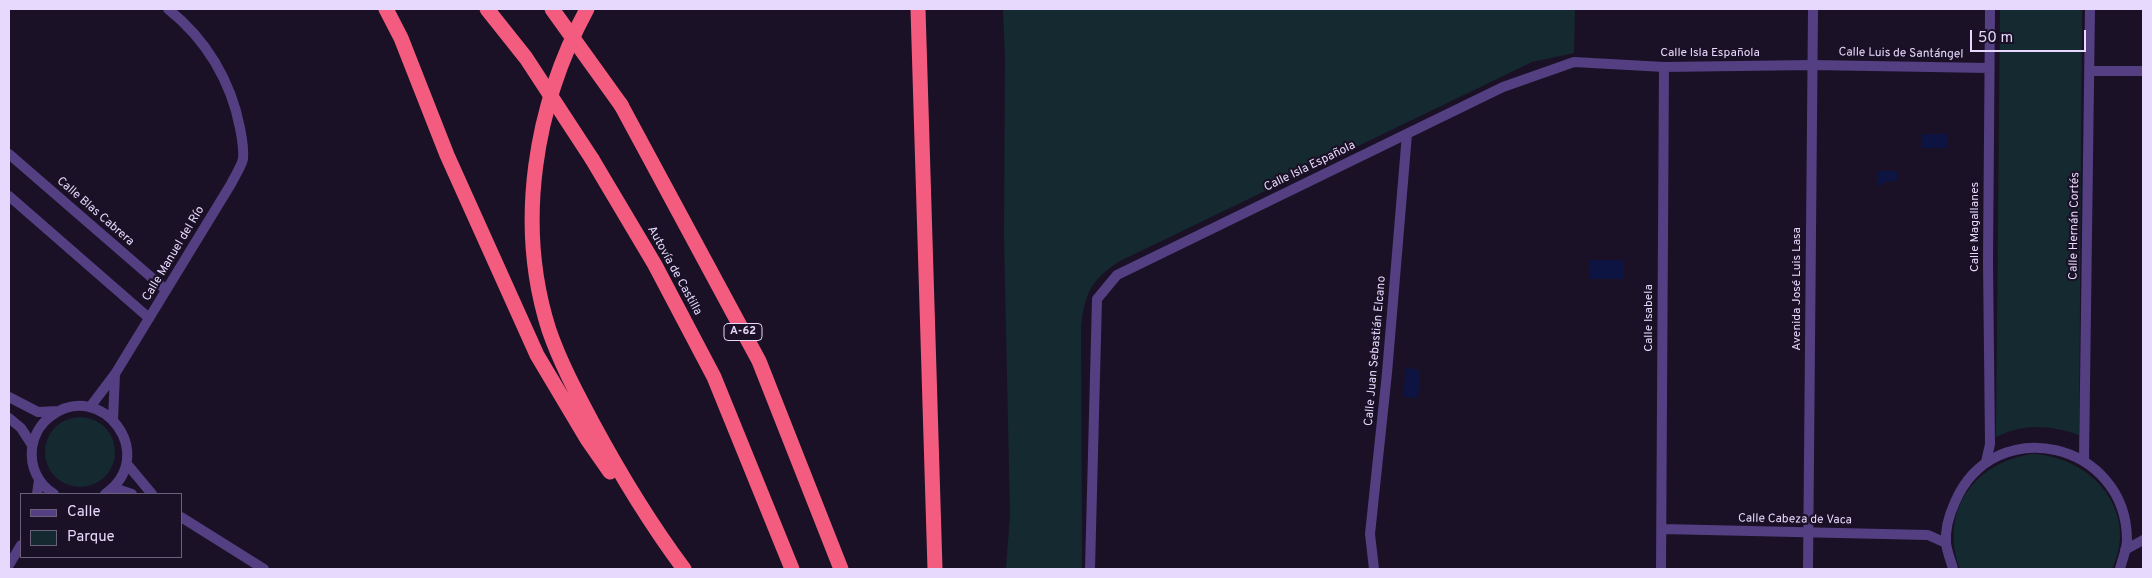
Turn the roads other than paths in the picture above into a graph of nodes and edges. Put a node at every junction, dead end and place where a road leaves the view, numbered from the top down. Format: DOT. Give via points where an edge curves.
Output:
graph roads {
  1 [pos="168,9"];
  2 [pos="386,9"];
  3 [pos="488,9"];
  4 [pos="552,9"];
  5 [pos="587,9"];
  6 [pos="918,9"];
  7 [pos="1813,9"];
  8 [pos="1990,9"];
  9 [pos="2090,9"];
  10 [pos="1812,65"];
  11 [pos="1664,67"];
  12 [pos="1989,68"];
  13 [pos="2090,71"];
  14 [pos="2143,72"];
  15 [pos="1408,134"];
  16 [pos="9,154"];
  17 [pos="9,196"];
  18 [pos="166,290"];
  19 [pos="149,318"];
  20 [pos="115,374"];
  21 [pos="9,397"];
  22 [pos="90,407"];
  23 [pos="58,411"];
  24 [pos="9,418"];
  25 [pos="113,420"];
  26 [pos="1990,444"];
  27 [pos="32,445"];
  28 [pos="2002,454"];
  29 [pos="2079,458"];
  30 [pos="1986,462"];
  31 [pos="127,464"];
  32 [pos="39,480"];
  33 [pos="110,491"];
  34 [pos="37,493"];
  35 [pos="53,493"];
  36 [pos="125,493"];
  37 [pos="151,493"];
  38 [pos="645,515"];
  39 [pos="182,518"];
  40 [pos="1947,527"];
  41 [pos="1662,529"];
  42 [pos="2126,530"];
  43 [pos="1808,533"];
  44 [pos="1928,535"];
  45 [pos="2142,540"];
  46 [pos="1946,543"];
  47 [pos="20,547"];
  48 [pos="2124,550"];
  49 [pos="9,565"];
  50 [pos="264,569"];
  51 [pos="684,569"];
  52 [pos="792,569"];
  53 [pos="842,569"];
  54 [pos="935,569"];
  55 [pos="1090,569"];
  56 [pos="1374,569"];
  57 [pos="1661,569"];
  58 [pos="1808,569"];
  59 [pos="1953,569"];
  60 [pos="2120,569"];
  1 -- 18 [label="street, Calle Manuel del Río" via="206,48 221,71 231,92 243,160 232,184"];
  2 -- 38 [label="highway" via="537,355 587,439"];
  3 -- 52 [label="highway, Autovía de Castilla, bridge" via="526,58 655,264 714,377"];
  4 -- 53 [label="highway, A-62, bridge" via="621,105 759,361"];
  5 -- 38 [label="highway" via="554,84 540,139 533,196 536,266 550,330 568,377"];
  6 -- 54 [label="highway"];
  7 -- 10 [label="street, Avenida José Luis Lasa"];
  8 -- 12 [label="street, Calle Magallanes"];
  9 -- 13 [label="street, Calle Hernán Cortés"];
  10 -- 11 [label="street, Calle Isla Española"];
  10 -- 12 [label="street, Calle Luis de Santángel"];
  10 -- 43 [label="street, Avenida José Luis Lasa"];
  11 -- 15 [label="street, Calle Isla Española" via="1574,62 1503,87"];
  11 -- 41 [label="street, Calle Isabela"];
  12 -- 26 [label="street, Calle Magallanes"];
  13 -- 14 [label="street"];
  13 -- 29 [label="street, Calle Hernán Cortés" via="2083,444"];
  15 -- 55 [label="street, Calle Isla Española" via="1117,275 1097,299"];
  15 -- 56 [label="street, Calle Juan Sebastián Elcano" via="1370,534"];
  16 -- 18 [label="street, Calle Blas Cabrera"];
  17 -- 19 [label="street"];
  18 -- 19 [label="street, Calle Manuel del Río"];
  19 -- 20 [label="street, Calle Manuel del Río"];
  20 -- 22 [label="street, Calle Manuel del Río"];
  20 -- 25 [label="street, Calle Manuel del Río"];
  21 -- 23 [label="street" via="38,412"];
  22 -- 23 [label="street" via="74,406"];
  22 -- 25 [label="street"];
  23 -- 27 [label="street" via="42,425"];
  24 -- 27 [label="street" via="21,428"];
  25 -- 31 [label="street" via="125,436"];
  26 -- 28 [label="street"];
  26 -- 30 [label="street, Calle Magallanes"];
  27 -- 32 [label="street" via="33,463"];
  28 -- 29 [label="street" via="2037,447 2063,451"];
  28 -- 30 [label="street"];
  29 -- 42 [label="street" via="2109,483 2123,510"];
  30 -- 40 [label="street" via="1961,489"];
  31 -- 33 [label="street" via="122,477"];
  31 -- 37 [label="street"];
  32 -- 34 [label="street"];
  32 -- 35 [label="street"];
  33 -- 36 [label="street"];
  38 -- 51 [label="highway"];
  39 -- 50 [label="street"];
  40 -- 44 [label="street, Calle Cabeza de Vaca"];
  40 -- 46 [label="street"];
  41 -- 43 [label="street, Calle Cabeza de Vaca"];
  41 -- 57 [label="street, Calle Isabela"];
  42 -- 45 [label="street"];
  42 -- 48 [label="street"];
  43 -- 44 [label="street, Calle Cabeza de Vaca"];
  43 -- 58 [label="street, Avenida José Luis Lasa"];
  44 -- 46 [label="street, Calle Cabeza de Vaca"];
  45 -- 48 [label="street"];
  46 -- 59 [label="street"];
  47 -- 49 [label="street"];
  48 -- 60 [label="street"];
}
